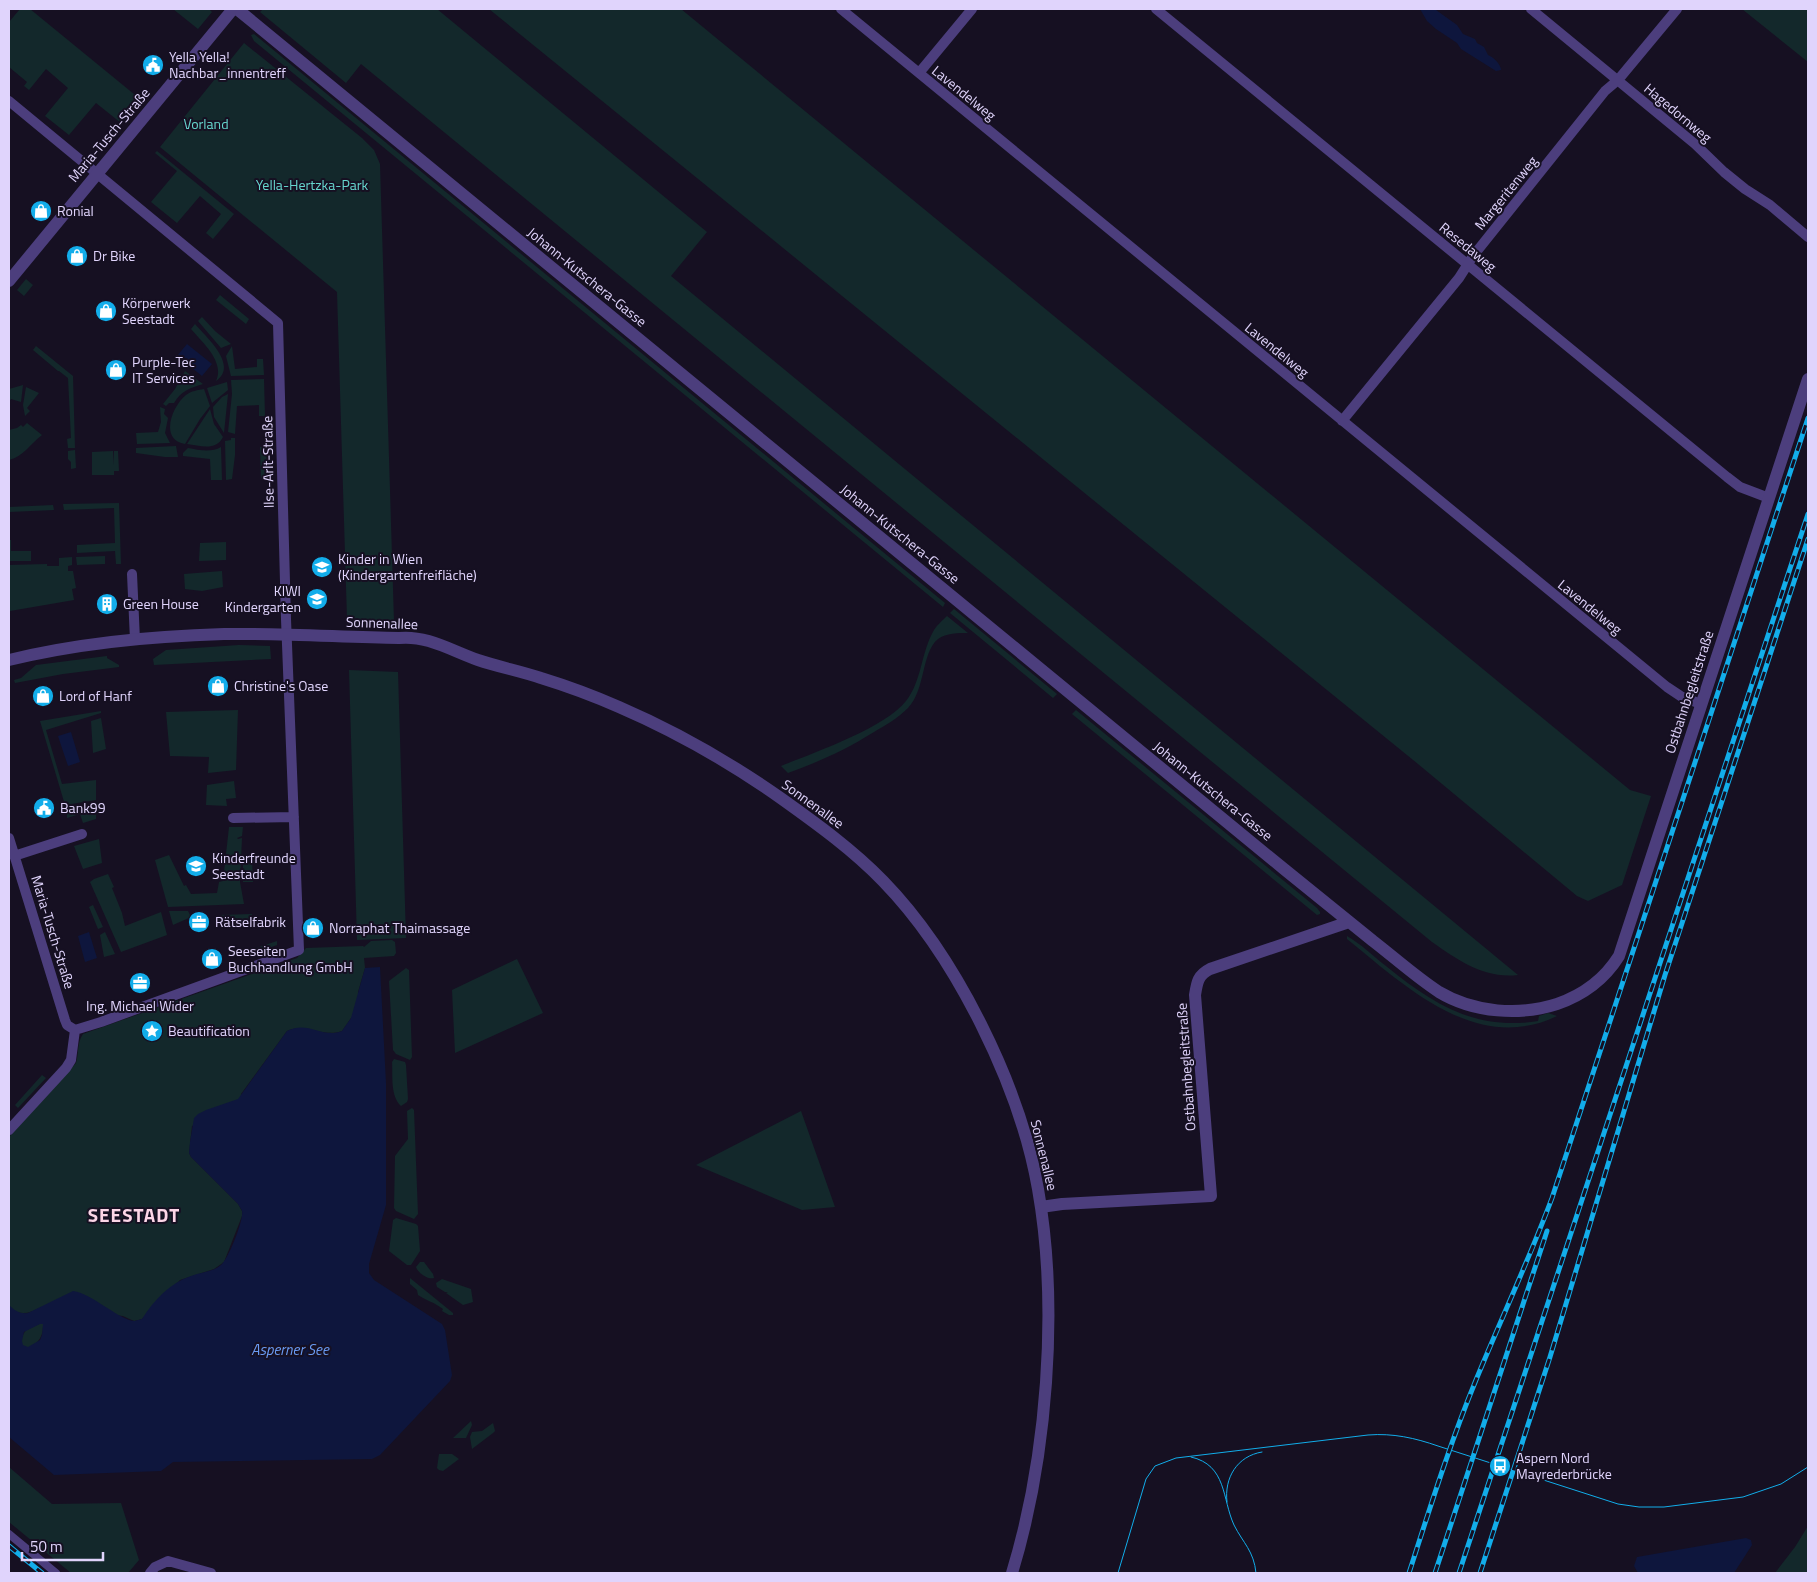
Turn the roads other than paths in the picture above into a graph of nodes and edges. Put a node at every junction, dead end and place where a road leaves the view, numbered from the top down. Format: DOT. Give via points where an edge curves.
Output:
graph roads {
  1 [pos="235,9"];
  2 [pos="841,9"];
  3 [pos="972,9"];
  4 [pos="1156,9"];
  5 [pos="1531,9"];
  6 [pos="1677,9"];
  7 [pos="919,73"];
  8 [pos="1618,80"];
  9 [pos="9,101"];
  10 [pos="97,174"];
  11 [pos="1808,237"];
  12 [pos="1468,264"];
  13 [pos="9,281"];
  14 [pos="1808,379"];
  15 [pos="1342,421"];
  16 [pos="1769,498"];
  17 [pos="132,574"];
  18 [pos="287,634"];
  19 [pos="135,640"];
  20 [pos="9,660"];
  21 [pos="1701,704"];
  22 [pos="294,817"];
  23 [pos="233,818"];
  24 [pos="82,834"];
  25 [pos="9,838"];
  26 [pos="11,856"];
  27 [pos="1350,922"];
  28 [pos="1574,998"];
  29 [pos="75,1030"];
  30 [pos="9,1130"];
  31 [pos="1041,1207"];
  32 [pos="9,1534"];
  33 [pos="153,1570"];
  34 [pos="56,1573"];
  35 [pos="211,1573"];
  36 [pos="1012,1573"];
  1 -- 10 [label="street, Maria-Tusch-Straße"];
  1 -- 27 [label="street, Johann-Kutschera-Gasse"];
  2 -- 7 [label="street, Lavendelweg"];
  3 -- 7 [label="street"];
  4 -- 12 [label="street, Resedaweg"];
  5 -- 8 [label="street, Hagedornweg"];
  6 -- 8 [label="street, Margeritenweg"];
  7 -- 15 [label="street, Lavendelweg"];
  8 -- 11 [label="street, Hagedornweg" via="1730,177"];
  8 -- 12 [label="street, Margeritenweg" via="1605,91"];
  9 -- 10 [label="street, Ilse-Arlt-Straße"];
  10 -- 13 [label="street, Maria-Tusch-Straße"];
  10 -- 18 [label="street, Ilse-Arlt-Straße" via="278,323"];
  12 -- 15 [label="street, Margeritenweg"];
  12 -- 16 [label="street, Resedaweg" via="1740,487"];
  14 -- 16 [label="street, Ostbahnbegleitstraße"];
  15 -- 21 [label="street, Lavendelweg" via="1667,687"];
  16 -- 21 [label="street, Ostbahnbegleitstraße"];
  17 -- 19 [label="street"];
  18 -- 19 [label="street, Sonnenallee" via="223,634"];
  18 -- 22 [label="street, Ilse-Arlt-Straße"];
  18 -- 31 [label="street, Sonnenallee" via="416,637 568,687 689,740 809,818 883,881 910,912 954,975 993,1048 1014,1100 1034,1168"];
  19 -- 20 [label="street, Sonnenallee"];
  21 -- 28 [label="street, Ostbahnbegleitstraße" via="1619,956 1608,972"];
  22 -- 23 [label="street"];
  22 -- 29 [label="street, Ilse-Arlt-Straße" via="298,950"];
  24 -- 26 [label="street"];
  25 -- 26 [label="street, Maria-Tusch-Straße"];
  26 -- 29 [label="street, Maria-Tusch-Straße" via="66,1025"];
  27 -- 28 [label="street, Johann-Kutschera-Gasse" via="1440,992 1469,1005 1501,1011 1541,1009"];
  27 -- 31 [label="street, Ostbahnbegleitstraße" via="1210,969 1198,978 1195,995 1211,1196"];
  29 -- 30 [label="street" via="71,1060 66,1068"];
  31 -- 36 [label="street, Sonnenallee" via="1047,1284 1046,1386 1033,1483"];
  32 -- 34 [label="street"];
  33 -- 35 [label="street" via="168,1561"];
}
